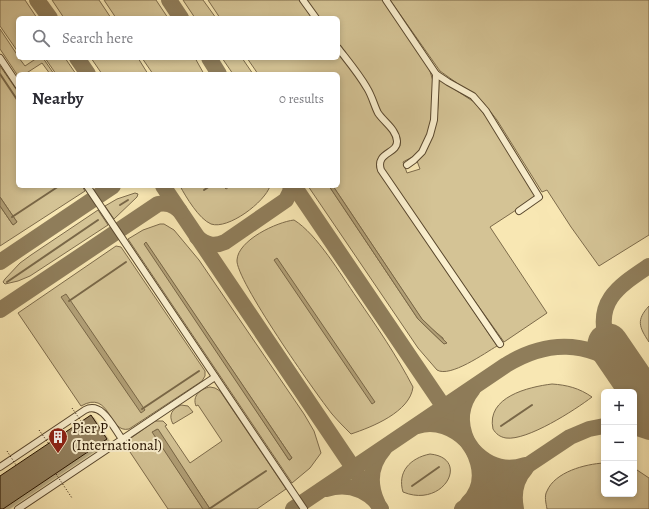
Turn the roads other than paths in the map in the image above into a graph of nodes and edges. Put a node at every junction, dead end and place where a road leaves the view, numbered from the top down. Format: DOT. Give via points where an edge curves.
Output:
graph roads {
  1 [pos="303,0"];
  2 [pos="386,0"];
  3 [pos="315,16"];
  4 [pos="340,51"];
  5 [pos="0,58"];
  6 [pos="436,74"];
  7 [pos="16,82"];
  8 [pos="407,165"];
  9 [pos="88,188"];
  10 [pos="519,211"];
  11 [pos="500,344"];
  12 [pos="215,377"];
  13 [pos="122,439"];
  14 [pos="0,467"];
  15 [pos="18,509"];
  16 [pos="304,509"];
  1 -- 3 [label="lane"];
  2 -- 6 [label="lane"];
  4 -- 11 [label="lane" via="366,87 378,113 396,136 397,144 381,159 381,170"];
  5 -- 7 [label="lane"];
  6 -- 8 [label="lane" via="434,120 430,134 422,152"];
  6 -- 10 [label="lane" via="473,96 486,111 539,197"];
  9 -- 12 [label="lane"];
  12 -- 13 [label="lane"];
  12 -- 16 [label="lane"];
  13 -- 14 [label="lane" via="103,412 91,407"];
  13 -- 15 [label="lane"];
}
